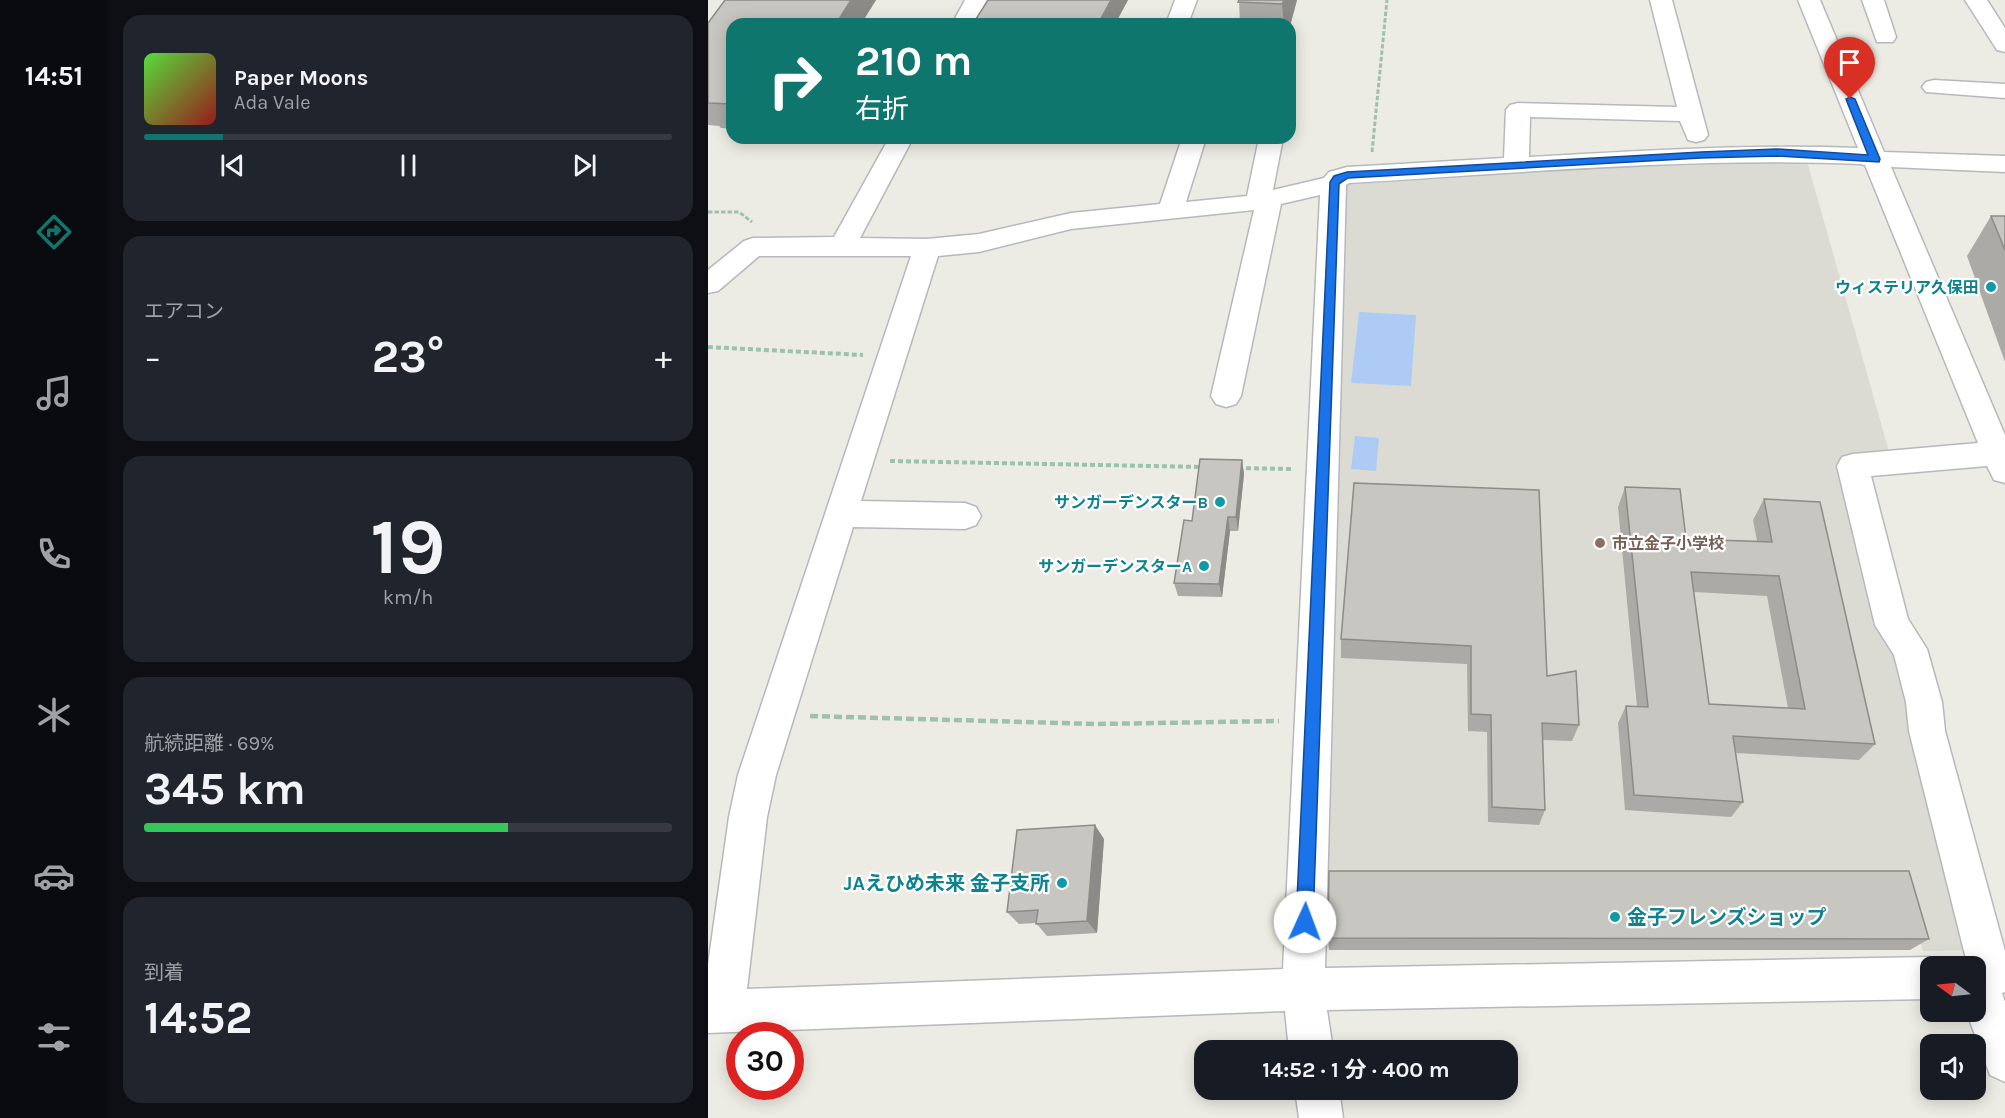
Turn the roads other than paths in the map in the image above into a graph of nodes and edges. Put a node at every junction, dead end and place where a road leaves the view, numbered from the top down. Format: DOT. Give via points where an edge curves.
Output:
graph roads {
  1 [pos="976,0"];
  2 [pos="1186,0"];
  3 [pos="1660,0"];
  4 [pos="1809,0"];
  5 [pos="1873,0"];
  6 [pos="1976,0"];
  7 [pos="966,18"];
  8 [pos="1178,18"];
  9 [pos="1885,37"];
  10 [pos="2005,45"];
  11 [pos="1934,87"];
  12 [pos="2005,91"];
  13 [pos="1690,114"];
  14 [pos="898,144"];
  15 [pos="1192,144"];
  16 [pos="1270,144"];
  17 [pos="1701,155"];
  18 [pos="1875,159"];
  19 [pos="2005,164"];
  20 [pos="1516,166"];
  21 [pos="1333,184"];
  22 [pos="1264,201"];
  23 [pos="1170,212"];
  24 [pos="842,246"];
  25 [pos="927,248"];
  26 [pos="708,284"];
  27 [pos="1226,396"];
  28 [pos="2002,458"];
  29 [pos="842,514"];
  30 [pos="965,516"];
  31 [pos="1920,978"];
  32 [pos="1987,978"];
  33 [pos="1303,989"];
  34 [pos="708,1004"];
  35 [pos="708,1012"];
  36 [pos="1310,1040"];
  37 [pos="2005,1060"];
  38 [pos="1319,1100"];
  39 [pos="1321,1118"];
  1 -- 7 [label="street"];
  2 -- 8 [label="street"];
  3 -- 13 [label="street"];
  4 -- 18 [label="street"];
  5 -- 9 [label="street"];
  6 -- 10 [label="street"];
  11 -- 12 [label="street"];
  13 -- 17 [label="street"];
  13 -- 20 [label="street" via="1518,110"];
  14 -- 24 [label="street"];
  15 -- 23 [label="street"];
  16 -- 22 [label="street"];
  17 -- 18 [label="street" via="1777,153"];
  17 -- 20 [label="street"];
  18 -- 19 [label="street"];
  18 -- 28 [label="street"];
  20 -- 21 [label="street" via="1347,175"];
  21 -- 22 [label="street"];
  21 -- 33 [label="street"];
  22 -- 23 [label="street"];
  22 -- 27 [label="street"];
  23 -- 25 [label="street" via="1071,221 978,243"];
  24 -- 25 [label="street"];
  24 -- 26 [label="street" via="753,247"];
  25 -- 29 [label="street"];
  28 -- 32 [label="street" via="1853,466 1892,625 1910,650 1924,702 1927,731"];
  29 -- 30 [label="street"];
  29 -- 34 [label="street" via="747,817 725,994"];
  31 -- 33 [label="street"];
  32 -- 37 [label="street"];
  33 -- 35 [label="street"];
  33 -- 36 [label="street"];
  38 -- 39 [label="street"];
}
